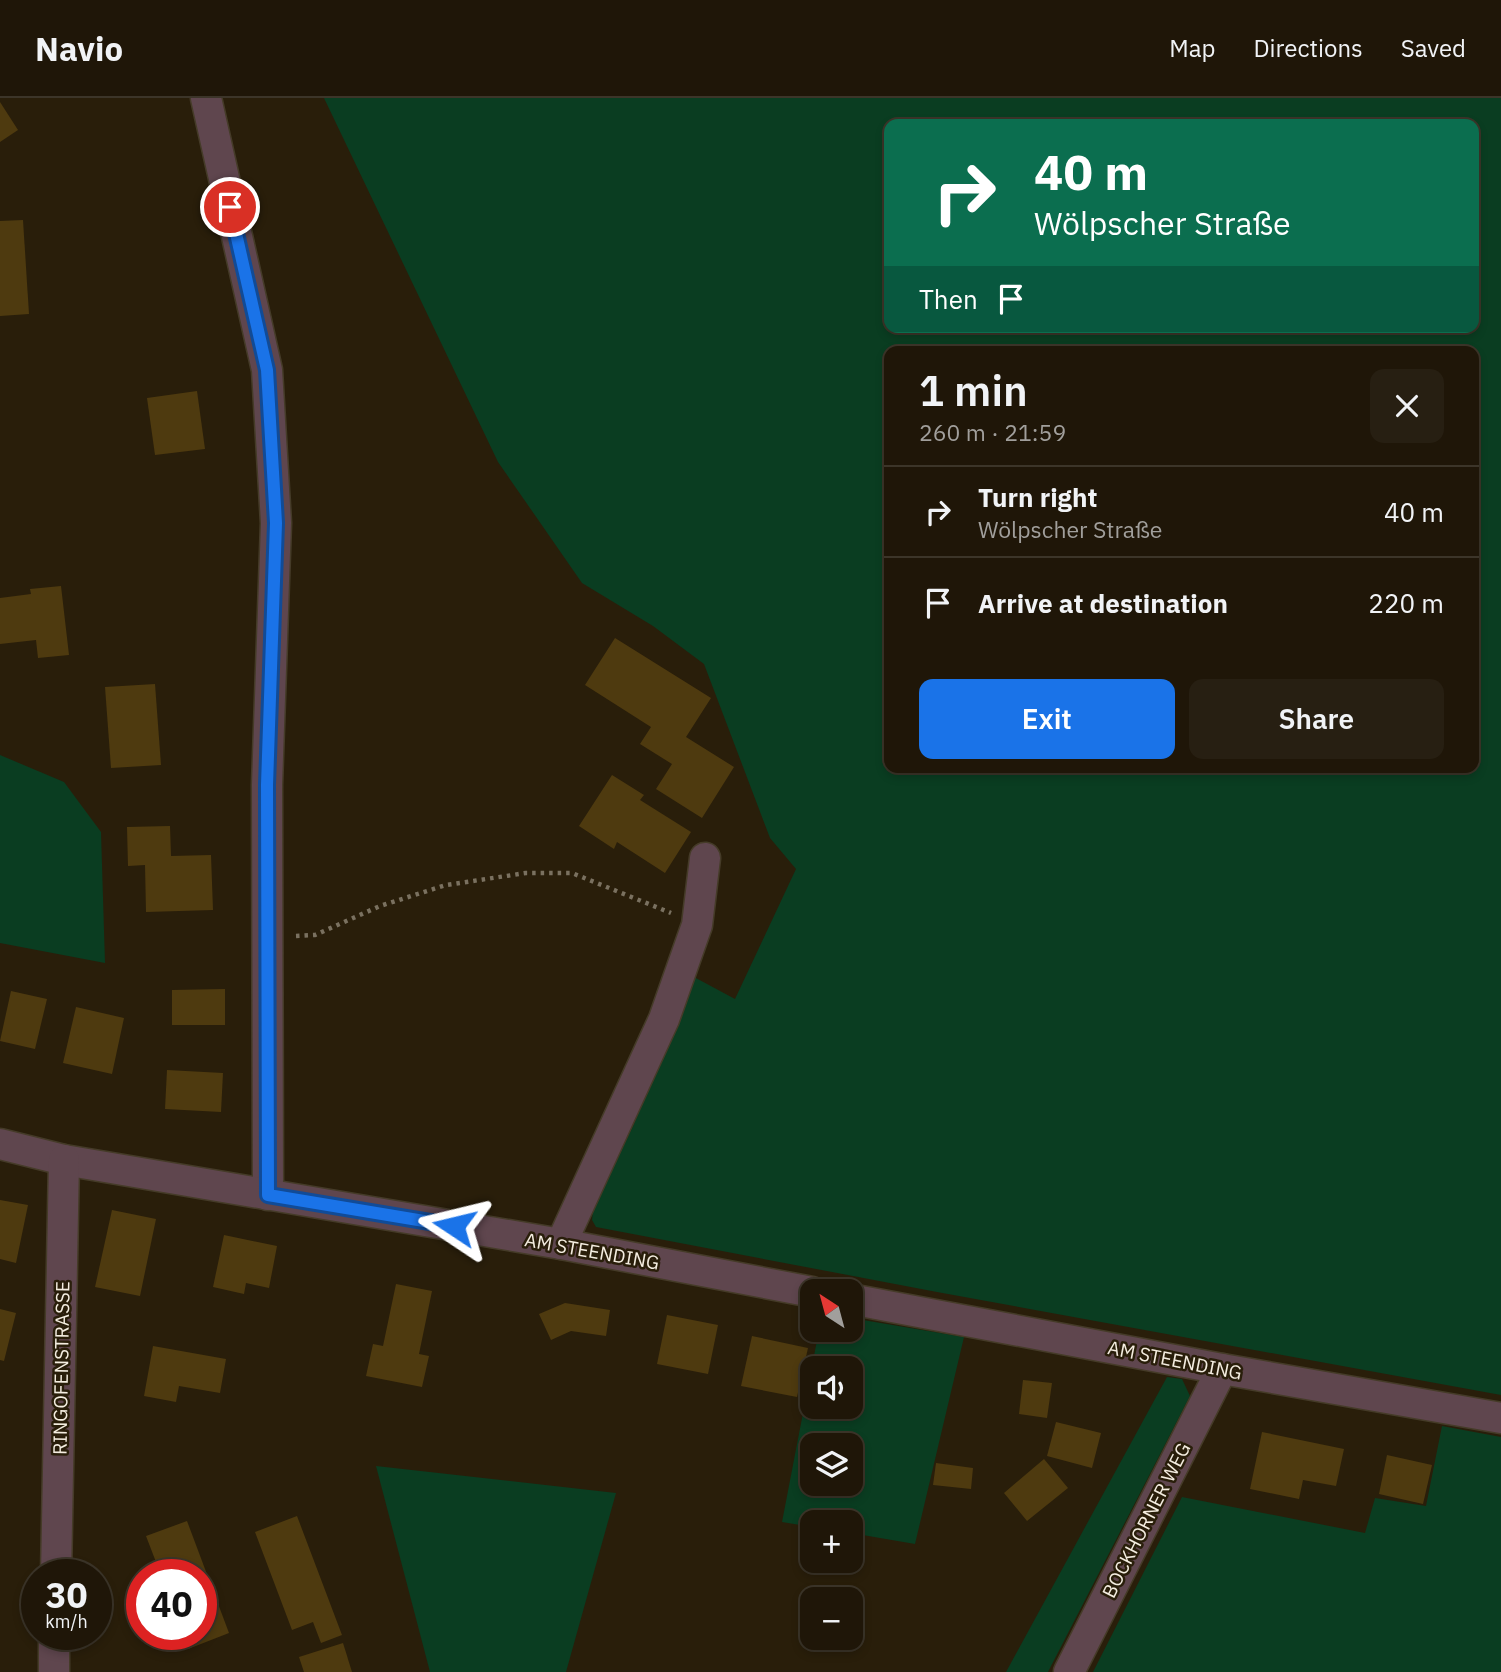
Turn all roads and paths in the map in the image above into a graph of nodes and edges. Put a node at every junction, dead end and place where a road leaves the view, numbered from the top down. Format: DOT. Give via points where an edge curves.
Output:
graph roads {
  1 [pos="206,98"];
  2 [pos="705,858"];
  3 [pos="697,925"];
  4 [pos="267,937"];
  5 [pos="0,1144"];
  6 [pos="64,1160"];
  7 [pos="268,1195"];
  8 [pos="561,1244"];
  9 [pos="800,1290"];
  10 [pos="863,1301"];
  11 [pos="1222,1369"];
  12 [pos="1501,1418"];
  13 [pos="56,1559"];
  14 [pos="54,1650"];
  15 [pos="54,1672"];
  16 [pos="1069,1672"];
  1 -- 4 [label="street" via="267,370 276,523"];
  2 -- 3 [label="street"];
  3 -- 4 [label="path" via="572,873 526,873 446,885 380,906 315,935"];
  3 -- 8 [label="street" via="664,1019"];
  4 -- 7 [label="street"];
  5 -- 6 [label="street, AM STEENDING"];
  6 -- 7 [label="street, AM STEENDING"];
  6 -- 13 [label="street, RINGOFENSTRASSE"];
  7 -- 8 [label="street, AM STEENDING"];
  8 -- 9 [label="street, AM STEENDING"];
  10 -- 11 [label="street, AM STEENDING"];
  11 -- 12 [label="street, AM STEENDING"];
  11 -- 16 [label="street, BOCKHORNER WEG"];
  14 -- 15 [label="street"];
}
